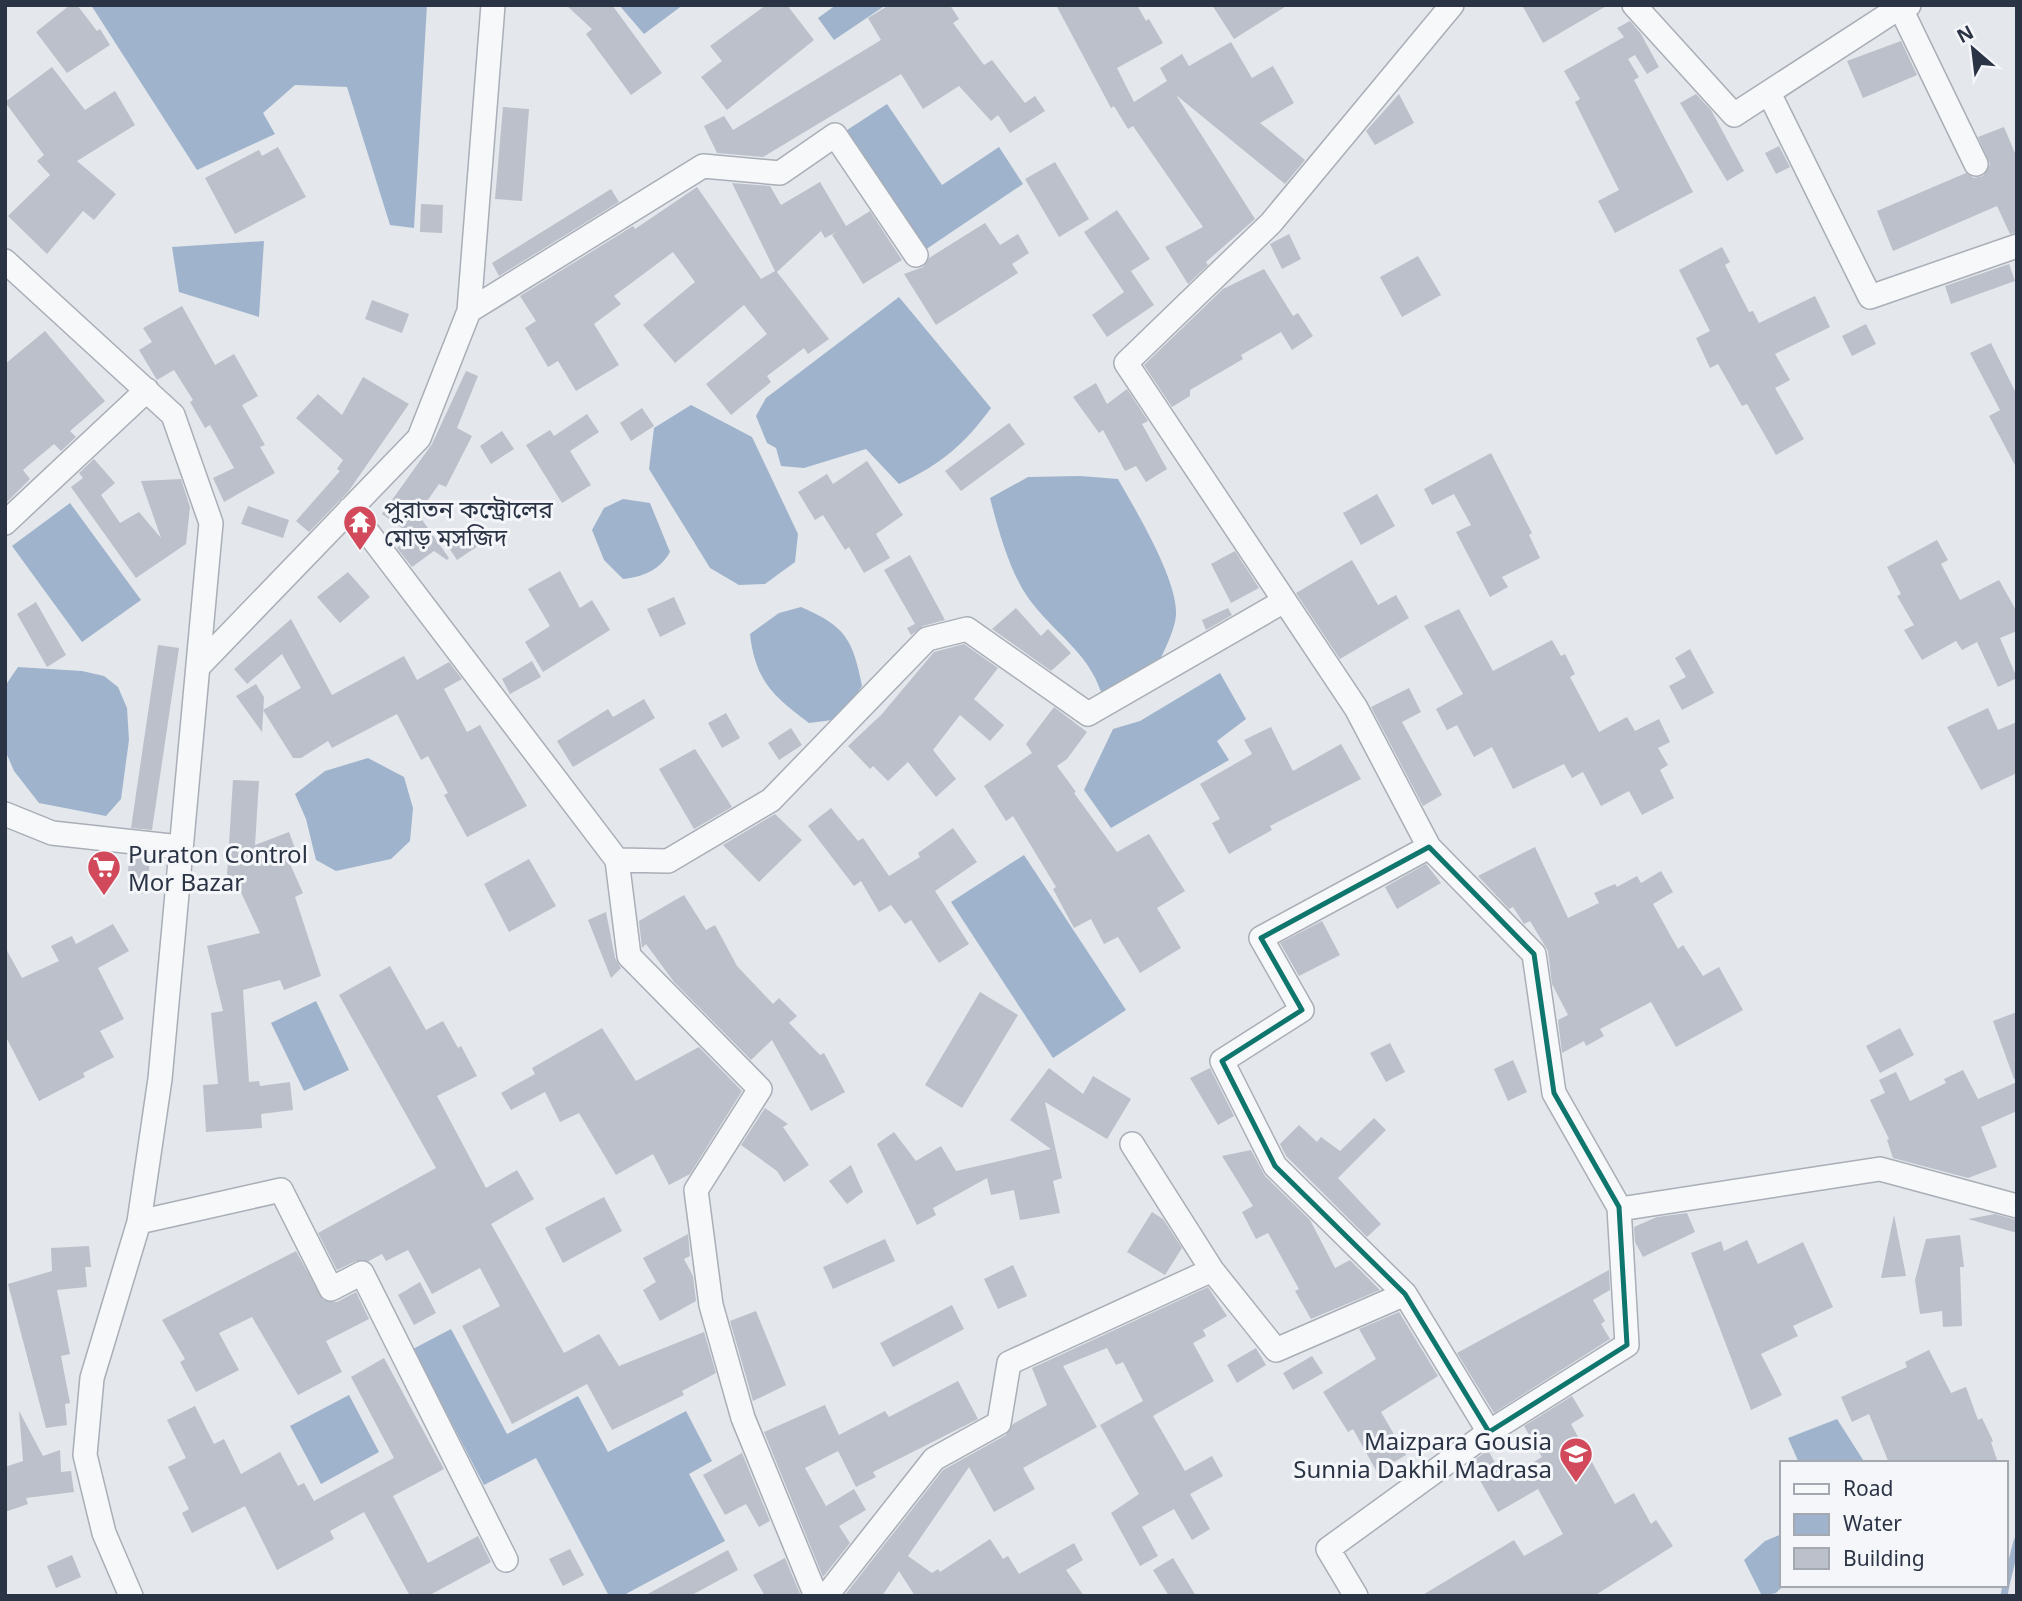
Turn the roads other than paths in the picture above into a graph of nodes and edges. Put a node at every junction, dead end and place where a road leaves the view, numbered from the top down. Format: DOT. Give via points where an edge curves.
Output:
graph roads {
  1 [pos="493,5"];
  2 [pos="1451,5"];
  3 [pos="1634,5"];
  4 [pos="1904,6"];
  5 [pos="1769,93"];
  6 [pos="1976,164"];
  7 [pos="2017,246"];
  8 [pos="916,256"];
  9 [pos="5,261"];
  10 [pos="469,311"];
  11 [pos="147,390"];
  12 [pos="351,509"];
  13 [pos="5,523"];
  14 [pos="1284,601"];
  15 [pos="199,666"];
  16 [pos="5,814"];
  17 [pos="180,847"];
  18 [pos="1430,848"];
  19 [pos="617,860"];
  20 [pos="1132,1144"];
  21 [pos="2017,1206"];
  22 [pos="1619,1207"];
  23 [pos="139,1222"];
  24 [pos="1212,1270"];
  25 [pos="1405,1294"];
  26 [pos="1489,1432"];
  27 [pos="506,1560"];
  28 [pos="131,1596"];
  29 [pos="816,1596"];
  30 [pos="826,1596"];
  31 [pos="1356,1596"];
  1 -- 10 [label="street"];
  2 -- 14 [label="street" via="1271,223 1126,363"];
  3 -- 5 [label="street" via="1734,115"];
  4 -- 5 [label="street"];
  4 -- 6 [label="street"];
  5 -- 7 [label="street" via="1870,297"];
  8 -- 10 [label="street" via="835,135 780,173 703,166"];
  9 -- 11 [label="street"];
  10 -- 12 [label="street" via="419,438"];
  11 -- 13 [label="street"];
  11 -- 15 [label="street" via="173,415 211,523"];
  12 -- 15 [label="street"];
  12 -- 19 [label="street"];
  14 -- 18 [label="street" via="1356,708"];
  14 -- 19 [label="street" via="1088,714 967,629 927,639 771,800 668,861"];
  15 -- 17 [label="street"];
  16 -- 17 [label="street" via="52,833"];
  17 -- 23 [label="street" via="160,1079"];
  18 -- 22 [label="street" via="1534,954 1554,1093"];
  18 -- 25 [label="street" via="1261,938 1302,1010 1222,1060 1275,1166"];
  19 -- 29 [label="street" via="629,956 760,1089 696,1190 711,1305 743,1418"];
  20 -- 24 [label="street"];
  21 -- 22 [label="street" via="1880,1168"];
  22 -- 26 [label="street" via="1627,1345"];
  23 -- 27 [label="street" via="281,1190 331,1289 362,1273"];
  23 -- 28 [label="street" via="92,1378 85,1455 104,1532"];
  24 -- 25 [label="street" via="1276,1350"];
  24 -- 30 [label="street" via="1009,1363 999,1423 934,1459"];
  25 -- 26 [label="street"];
  26 -- 31 [label="street" via="1328,1549"];
}
